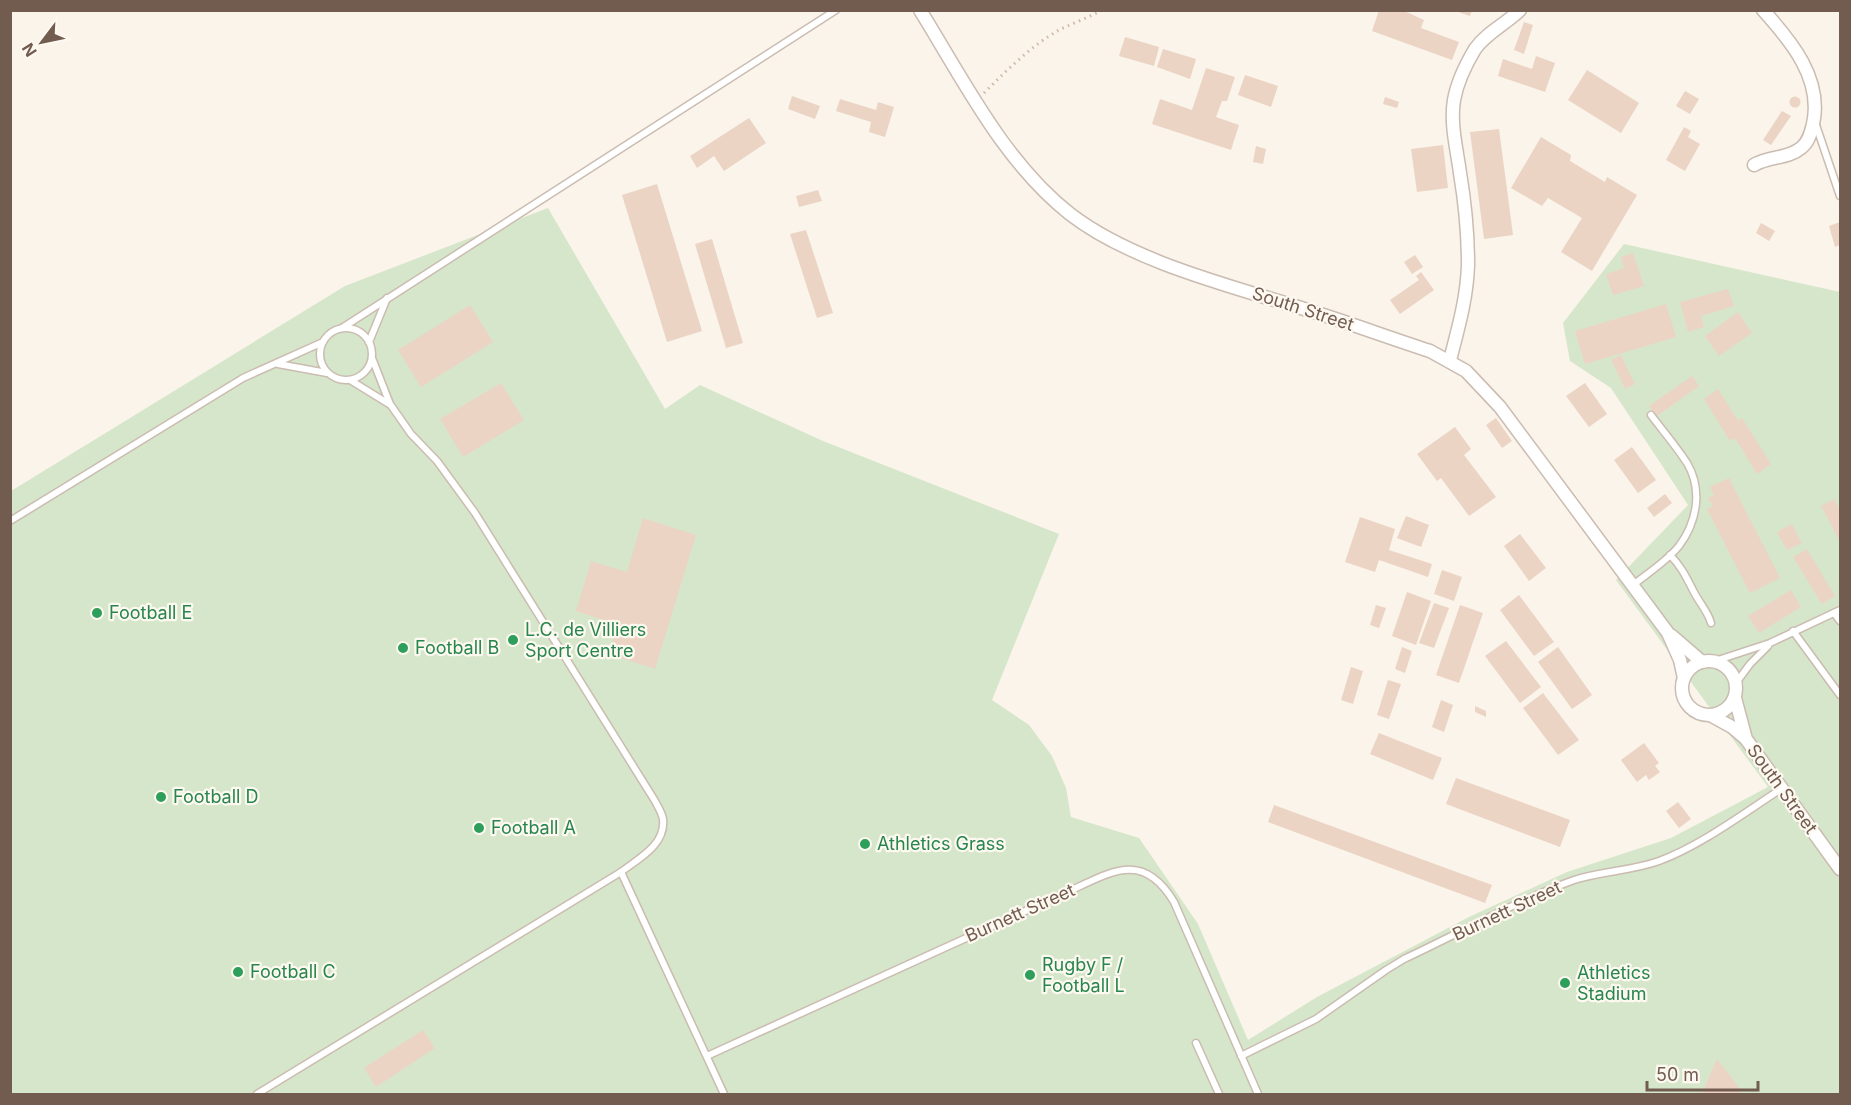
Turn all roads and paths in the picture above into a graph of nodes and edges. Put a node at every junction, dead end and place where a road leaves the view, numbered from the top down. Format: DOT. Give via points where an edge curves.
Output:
graph roads {
  1 [pos="836,10"];
  2 [pos="920,10"];
  3 [pos="1102,10"];
  4 [pos="1521,10"];
  5 [pos="1763,10"];
  6 [pos="976,101"];
  7 [pos="1814,119"];
  8 [pos="1754,165"];
  9 [pos="1840,196"];
  10 [pos="388,298"];
  11 [pos="342,328"];
  12 [pos="323,342"];
  13 [pos="369,342"];
  14 [pos="372,358"];
  15 [pos="1450,360"];
  16 [pos="278,364"];
  17 [pos="327,373"];
  18 [pos="350,380"];
  19 [pos="390,405"];
  20 [pos="1651,415"];
  21 [pos="10,521"];
  22 [pos="1670,555"];
  23 [pos="1633,585"];
  24 [pos="1837,611"];
  25 [pos="1840,621"];
  26 [pos="1711,623"];
  27 [pos="1793,632"];
  28 [pos="1668,633"];
  29 [pos="1770,643"];
  30 [pos="1709,662"];
  31 [pos="1684,678"];
  32 [pos="1736,683"];
  33 [pos="1840,695"];
  34 [pos="1735,698"];
  35 [pos="1712,716"];
  36 [pos="1746,739"];
  37 [pos="1780,789"];
  38 [pos="1840,869"];
  39 [pos="621,872"];
  40 [pos="1196,1043"];
  41 [pos="707,1056"];
  42 [pos="1241,1056"];
  43 [pos="257,1095"];
  44 [pos="724,1095"];
  45 [pos="1219,1095"];
  46 [pos="1258,1095"];
  1 -- 10 [label="lane"];
  2 -- 6 [label="street, South Street"];
  3 -- 6 [label="path" via="1029,51"];
  4 -- 15 [label="street" via="1476,48 1454,100 1468,263"];
  5 -- 7 [label="street" via="1806,68 1813,90"];
  6 -- 15 [label="street, South Street" via="1020,165 1043,189 1070,214 1116,242 1143,256"];
  7 -- 8 [label="street" via="1801,148"];
  7 -- 9 [label="lane"];
  10 -- 11 [label="lane"];
  10 -- 13 [label="lane"];
  11 -- 12 [label="lane"];
  11 -- 13 [label="lane" via="358,331"];
  12 -- 16 [label="lane"];
  12 -- 17 [label="lane" via="320,358"];
  13 -- 14 [label="lane"];
  14 -- 18 [label="lane" via="365,373"];
  14 -- 19 [label="lane"];
  15 -- 23 [label="street, South Street" via="1478,382 1500,407"];
  16 -- 17 [label="lane"];
  16 -- 21 [label="lane" via="243,378"];
  17 -- 18 [label="lane"];
  18 -- 19 [label="lane"];
  19 -- 39 [label="lane" via="475,513 656,801 663,818 659,840"];
  20 -- 22 [label="lane" via="1687,464 1696,486 1692,524"];
  22 -- 23 [label="lane"];
  22 -- 26 [label="lane" via="1686,575"];
  23 -- 28 [label="street, South Street"];
  24 -- 25 [label="lane"];
  24 -- 27 [label="lane"];
  27 -- 29 [label="lane"];
  27 -- 33 [label="lane"];
  28 -- 30 [label="street, South Street"];
  28 -- 31 [label="street, South Street"];
  29 -- 30 [label="lane"];
  29 -- 32 [label="lane"];
  30 -- 31 [label="street" via="1691,668"];
  30 -- 32 [label="street" via="1729,669"];
  31 -- 35 [label="street" via="1685,701 1696,712"];
  32 -- 34 [label="street"];
  34 -- 35 [label="street" via="1726,710"];
  34 -- 36 [label="street, South Street"];
  35 -- 36 [label="street, South Street"];
  36 -- 37 [label="street, South Street"];
  37 -- 38 [label="street, South Street"];
  37 -- 42 [label="lane, Burnett Street" via="1682,851 1644,866 1575,880 1404,959 1316,1019"];
  39 -- 41 [label="lane"];
  39 -- 43 [label="lane"];
  40 -- 45 [label="lane"];
  41 -- 42 [label="lane, Burnett Street" via="1108,874 1134,869 1151,874 1174,902"];
  41 -- 44 [label="lane"];
  42 -- 46 [label="lane, Burnett Street"];
}
